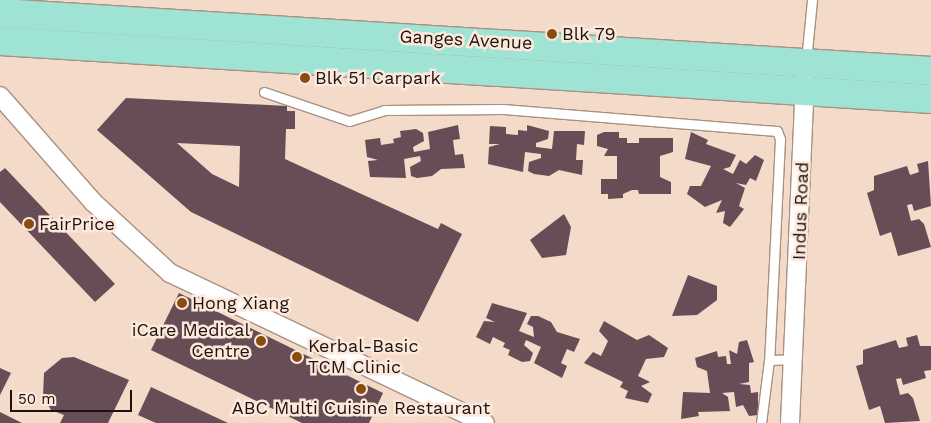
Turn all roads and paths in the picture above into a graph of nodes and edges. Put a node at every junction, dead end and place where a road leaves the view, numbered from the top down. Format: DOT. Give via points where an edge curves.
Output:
graph roads {
  1 [pos="812,0"];
  2 [pos="0,13"];
  3 [pos="7,44"];
  4 [pos="806,64"];
  5 [pos="931,71"];
  6 [pos="264,92"];
  7 [pos="805,92"];
  8 [pos="0,96"];
  9 [pos="931,98"];
  10 [pos="794,359"];
  11 [pos="769,360"];
  12 [pos="485,423"];
  13 [pos="761,423"];
  14 [pos="790,423"];
  1 -- 4 [label="lane, Indus Road"];
  2 -- 4 [label="main road, Ganges Avenue"];
  3 -- 7 [label="main road, Ganges Avenue"];
  4 -- 5 [label="main road, Ganges Avenue"];
  4 -- 7 [label="street, Indus Road"];
  6 -- 11 [label="lane" via="349,121 384,110 503,109 777,131 780,139"];
  7 -- 9 [label="main road, Ganges Avenue"];
  7 -- 10 [label="street, Indus Road"];
  8 -- 12 [label="street" via="93,202 170,273"];
  10 -- 11 [label="lane"];
  10 -- 14 [label="street, Indus Road"];
  11 -- 13 [label="lane"];
}
